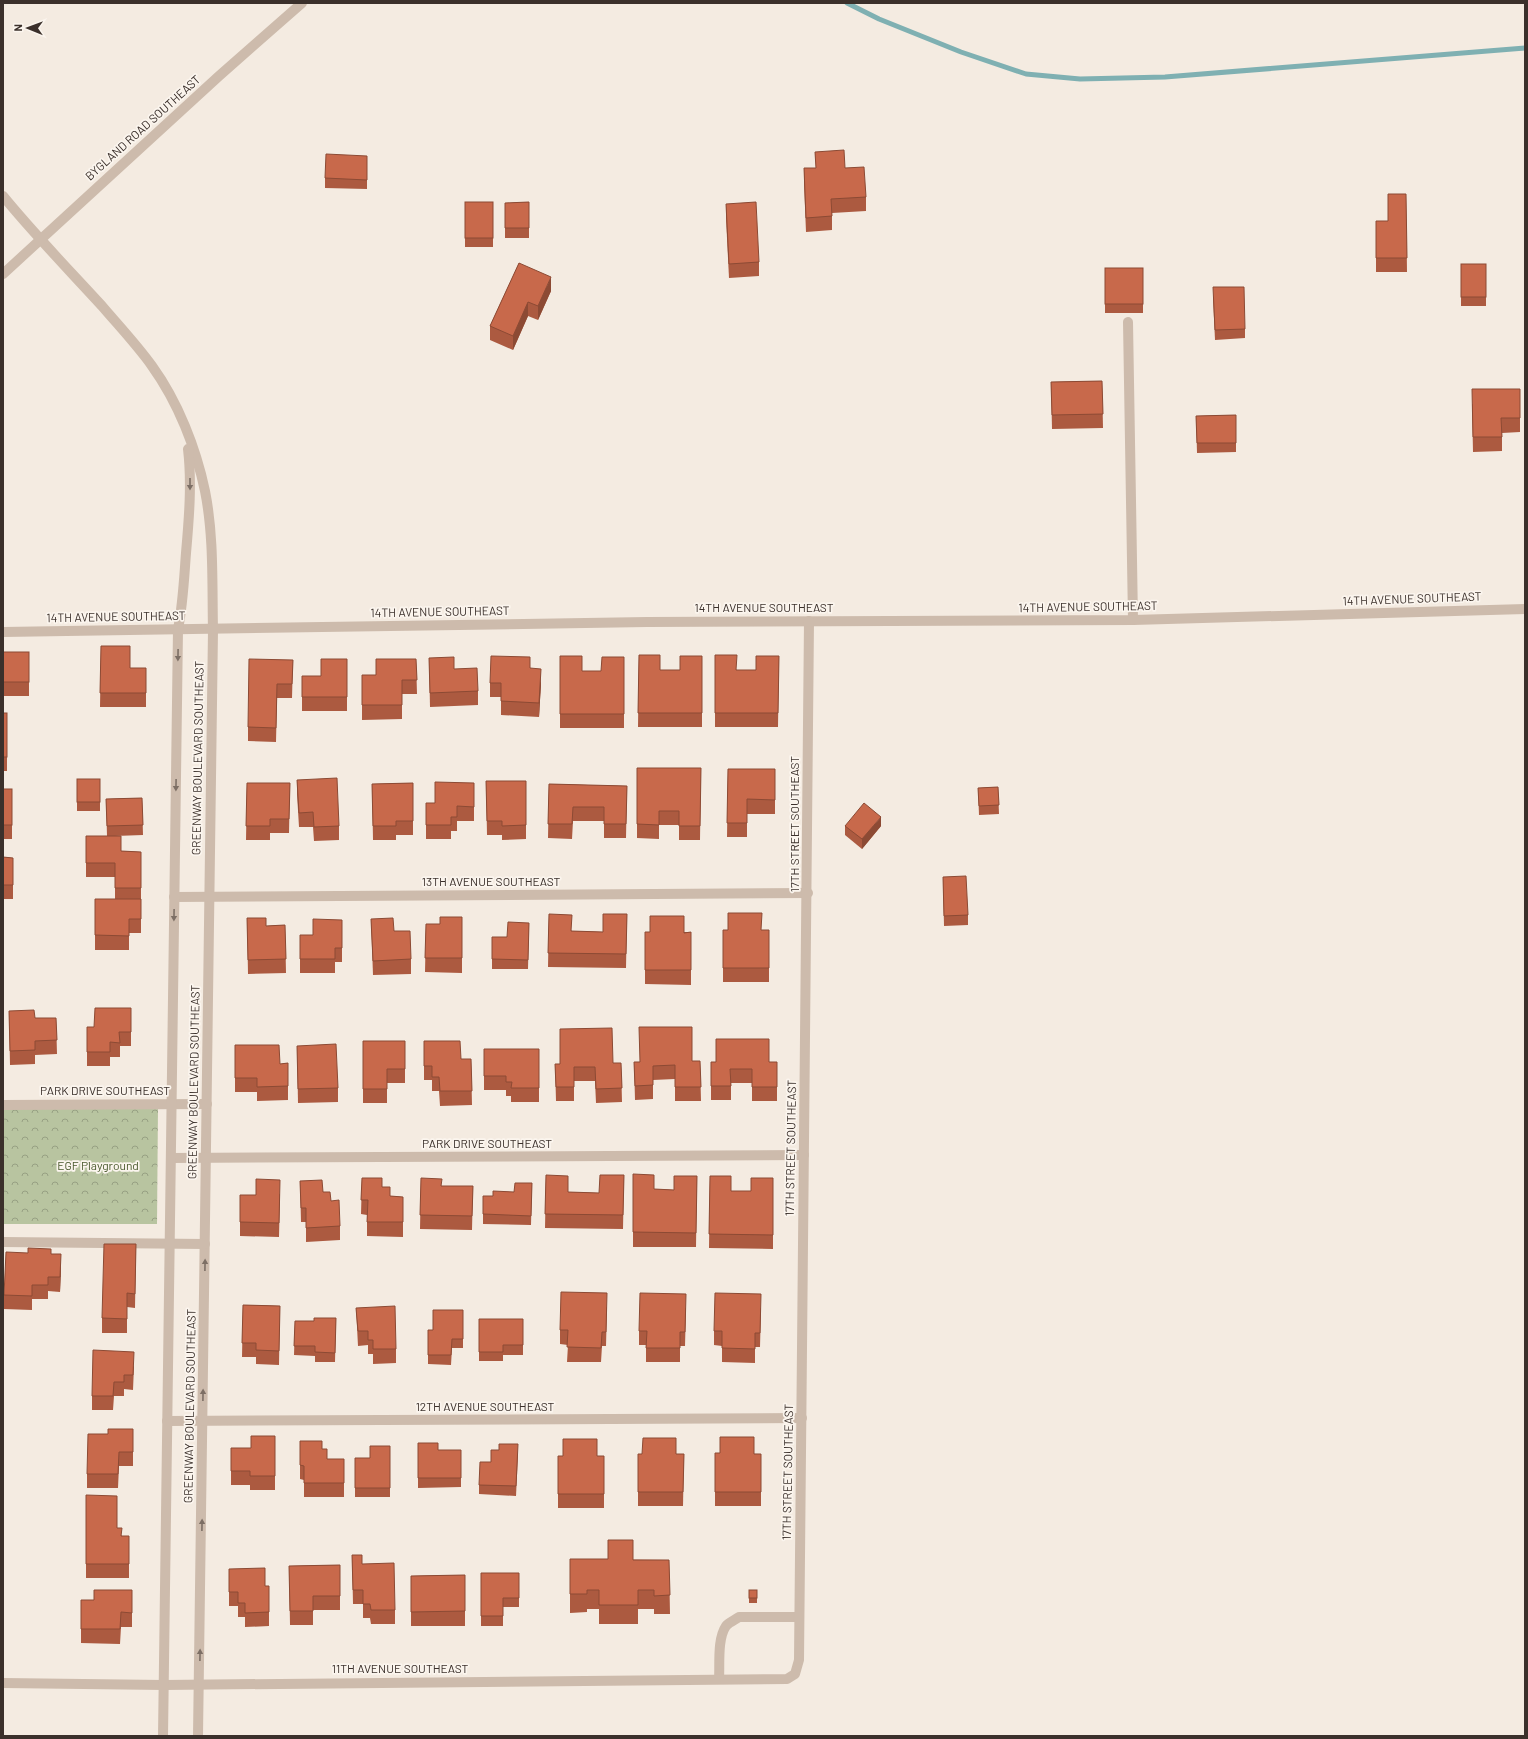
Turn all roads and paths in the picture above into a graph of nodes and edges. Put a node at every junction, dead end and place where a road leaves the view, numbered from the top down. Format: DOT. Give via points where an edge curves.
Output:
graph roads {
  1 [pos="302,3"];
  2 [pos="3,196"];
  3 [pos="41,239"];
  4 [pos="3,274"];
  5 [pos="1128,322"];
  6 [pos="186,431"];
  7 [pos="1525,609"];
  8 [pos="1133,620"];
  9 [pos="810,621"];
  10 [pos="178,629"];
  11 [pos="213,630"];
  12 [pos="3,632"];
  13 [pos="808,893"];
  14 [pos="174,897"];
  15 [pos="210,897"];
  16 [pos="171,1104"];
  17 [pos="207,1104"];
  18 [pos="3,1105"];
  19 [pos="804,1155"];
  20 [pos="171,1158"];
  21 [pos="206,1158"];
  22 [pos="3,1242"];
  23 [pos="170,1243"];
  24 [pos="205,1244"];
  25 [pos="802,1418"];
  26 [pos="167,1421"];
  27 [pos="203,1422"];
  28 [pos="799,1617"];
  29 [pos="795,1674"];
  30 [pos="720,1679"];
  31 [pos="3,1683"];
  32 [pos="200,1684"];
  33 [pos="164,1685"];
  34 [pos="163,1736"];
  35 [pos="198,1736"];
  1 -- 3 [label="street, BYGLAND ROAD SOUTHEAST"];
  2 -- 3 [label="street, GREENWAY BOULEVARD SOUTHEAST"];
  3 -- 4 [label="street, BYGLAND ROAD SOUTHEAST"];
  3 -- 6 [label="street, GREENWAY BOULEVARD SOUTHEAST" via="152,366 169,394"];
  5 -- 8 [label="street"];
  6 -- 10 [label="street, GREENWAY BOULEVARD SOUTHEAST, one-way" via="190,497"];
  6 -- 11 [label="street, GREENWAY BOULEVARD SOUTHEAST" via="205,492 211,546"];
  7 -- 8 [label="street, 14TH AVENUE SOUTHEAST"];
  8 -- 9 [label="street, 14TH AVENUE SOUTHEAST"];
  9 -- 11 [label="street, 14TH AVENUE SOUTHEAST"];
  9 -- 13 [label="street, 17TH STREET SOUTHEAST"];
  10 -- 11 [label="street, 14TH AVENUE SOUTHEAST"];
  10 -- 12 [label="street, 14TH AVENUE SOUTHEAST"];
  10 -- 14 [label="street, GREENWAY BOULEVARD SOUTHEAST, one-way"];
  11 -- 15 [label="street, GREENWAY BOULEVARD SOUTHEAST"];
  13 -- 15 [label="street, 13TH AVENUE SOUTHEAST"];
  13 -- 19 [label="street, 17TH STREET SOUTHEAST"];
  14 -- 15 [label="street, 13TH AVENUE SOUTHEAST"];
  14 -- 16 [label="street, GREENWAY BOULEVARD SOUTHEAST, one-way"];
  15 -- 17 [label="street, GREENWAY BOULEVARD SOUTHEAST"];
  16 -- 17 [label="street, PARK DRIVE SOUTHEAST"];
  16 -- 18 [label="street, PARK DRIVE SOUTHEAST"];
  16 -- 20 [label="street, GREENWAY BOULEVARD SOUTHEAST"];
  17 -- 21 [label="street, GREENWAY BOULEVARD SOUTHEAST"];
  19 -- 21 [label="street, PARK DRIVE SOUTHEAST"];
  19 -- 25 [label="street, 17TH STREET SOUTHEAST"];
  20 -- 21 [label="street, PARK DRIVE SOUTHEAST"];
  20 -- 23 [label="street, GREENWAY BOULEVARD SOUTHEAST"];
  21 -- 24 [label="street, GREENWAY BOULEVARD SOUTHEAST"];
  22 -- 23 [label="street"];
  23 -- 24 [label="street"];
  23 -- 26 [label="street, GREENWAY BOULEVARD SOUTHEAST"];
  27 -- 24 [label="street, GREENWAY BOULEVARD SOUTHEAST, one-way"];
  25 -- 27 [label="street, 12TH AVENUE SOUTHEAST"];
  25 -- 28 [label="street, 17TH STREET SOUTHEAST"];
  26 -- 27 [label="street, 12TH AVENUE SOUTHEAST"];
  26 -- 33 [label="street, GREENWAY BOULEVARD SOUTHEAST"];
  32 -- 27 [label="street, GREENWAY BOULEVARD SOUTHEAST, one-way"];
  28 -- 29 [label="street, 17TH STREET SOUTHEAST" via="799,1660"];
  28 -- 30 [label="street" via="739,1617 726,1626 720,1646"];
  29 -- 30 [label="street, 11TH AVENUE SOUTHEAST" via="787,1679"];
  30 -- 32 [label="street, 11TH AVENUE SOUTHEAST"];
  31 -- 33 [label="street, 11TH AVENUE SOUTHEAST"];
  32 -- 33 [label="street, 11TH AVENUE SOUTHEAST"];
  32 -- 35 [label="street, GREENWAY BOULEVARD SOUTHEAST"];
  33 -- 34 [label="street, GREENWAY BOULEVARD SOUTHEAST"];
}
